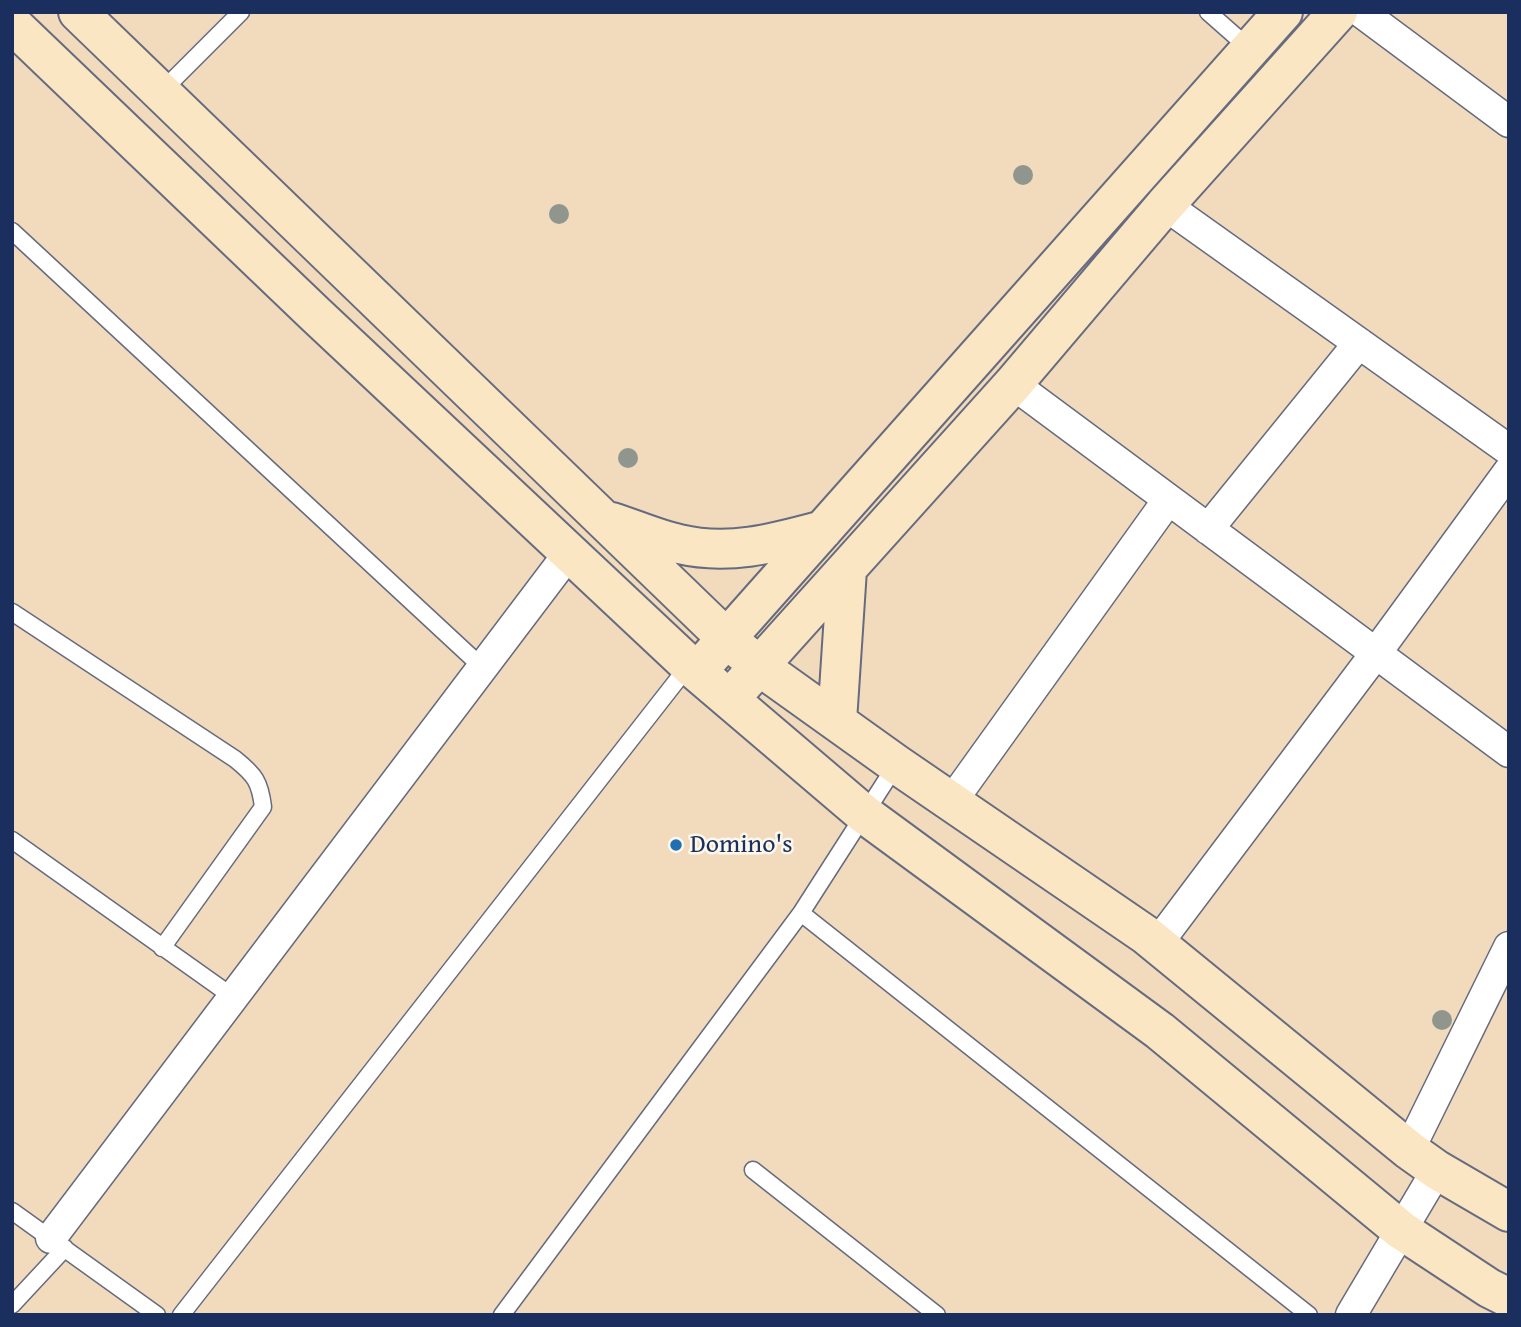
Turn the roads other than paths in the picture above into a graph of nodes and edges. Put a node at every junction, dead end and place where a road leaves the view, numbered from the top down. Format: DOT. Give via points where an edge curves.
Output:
graph roads {
  1 [pos="78,12"];
  2 [pos="241,12"];
  3 [pos="1208,12"];
  4 [pos="1283,12"];
  5 [pos="1338,12"];
  6 [pos="1361,12"];
  7 [pos="12,24"];
  8 [pos="1250,49"];
  9 [pos="160,93"];
  10 [pos="1509,122"];
  11 [pos="1165,205"];
  12 [pos="12,231"];
  13 [pos="1359,343"];
  14 [pos="1013,384"];
  15 [pos="1509,450"];
  16 [pos="1509,471"];
  17 [pos="1168,500"];
  18 [pos="603,519"];
  19 [pos="1208,529"];
  20 [pos="822,530"];
  21 [pos="569,553"];
  22 [pos="847,569"];
  23 [pos="12,612"];
  24 [pos="726,638"];
  25 [pos="1376,653"];
  26 [pos="759,666"];
  27 [pos="483,668"];
  28 [pos="694,669"];
  29 [pos="730,699"];
  30 [pos="836,721"];
  31 [pos="1509,751"];
  32 [pos="896,764"];
  33 [pos="952,801"];
  34 [pos="864,814"];
  35 [pos="12,840"];
  36 [pos="801,913"];
  37 [pos="1157,944"];
  38 [pos="162,947"];
  39 [pos="1509,947"];
  40 [pos="233,997"];
  41 [pos="1423,1160"];
  42 [pos="753,1170"];
  43 [pos="12,1210"];
  44 [pos="1509,1212"];
  45 [pos="1401,1230"];
  46 [pos="58,1243"];
  47 [pos="1509,1298"];
  48 [pos="12,1305"];
  49 [pos="157,1315"];
  50 [pos="181,1315"];
  51 [pos="502,1315"];
  52 [pos="937,1315"];
  53 [pos="1308,1315"];
  54 [pos="1351,1315"];
  1 -- 9 [label="street"];
  2 -- 9 [label="lane"];
  3 -- 8 [label="lane"];
  4 -- 8 [label="street"];
  5 -- 11 [label="street"];
  6 -- 10 [label="street"];
  7 -- 21 [label="street"];
  8 -- 20 [label="street"];
  9 -- 18 [label="street"];
  11 -- 13 [label="street"];
  11 -- 14 [label="street"];
  12 -- 27 [label="lane"];
  13 -- 15 [label="street"];
  13 -- 19 [label="street"];
  14 -- 17 [label="street"];
  14 -- 22 [label="street"];
  16 -- 25 [label="street"];
  17 -- 19 [label="street"];
  17 -- 33 [label="street"];
  18 -- 20 [label="street" via="678,544 708,548 767,545"];
  18 -- 24 [label="street"];
  19 -- 25 [label="street"];
  20 -- 24 [label="street"];
  21 -- 27 [label="street"];
  21 -- 28 [label="street"];
  22 -- 26 [label="street"];
  22 -- 30 [label="street"];
  23 -- 38 [label="lane" via="235,759 260,787 263,807"];
  24 -- 26 [label="street"];
  24 -- 28 [label="street"];
  25 -- 31 [label="street"];
  25 -- 37 [label="street"];
  26 -- 29 [label="street"];
  26 -- 30 [label="street"];
  27 -- 40 [label="street"];
  28 -- 29 [label="street"];
  28 -- 50 [label="lane"];
  29 -- 34 [label="street"];
  30 -- 32 [label="street"];
  32 -- 33 [label="street"];
  32 -- 34 [label="lane"];
  33 -- 37 [label="street"];
  34 -- 36 [label="lane"];
  34 -- 45 [label="street" via="1160,1031"];
  35 -- 38 [label="lane"];
  36 -- 51 [label="lane"];
  36 -- 53 [label="lane"];
  37 -- 41 [label="street"];
  38 -- 40 [label="lane"];
  39 -- 41 [label="street"];
  40 -- 46 [label="street"];
  41 -- 44 [label="street"];
  41 -- 45 [label="street"];
  42 -- 52 [label="lane"];
  43 -- 46 [label="lane"];
  45 -- 47 [label="street"];
  45 -- 54 [label="street"];
  46 -- 48 [label="lane"];
  46 -- 49 [label="lane"];
}
